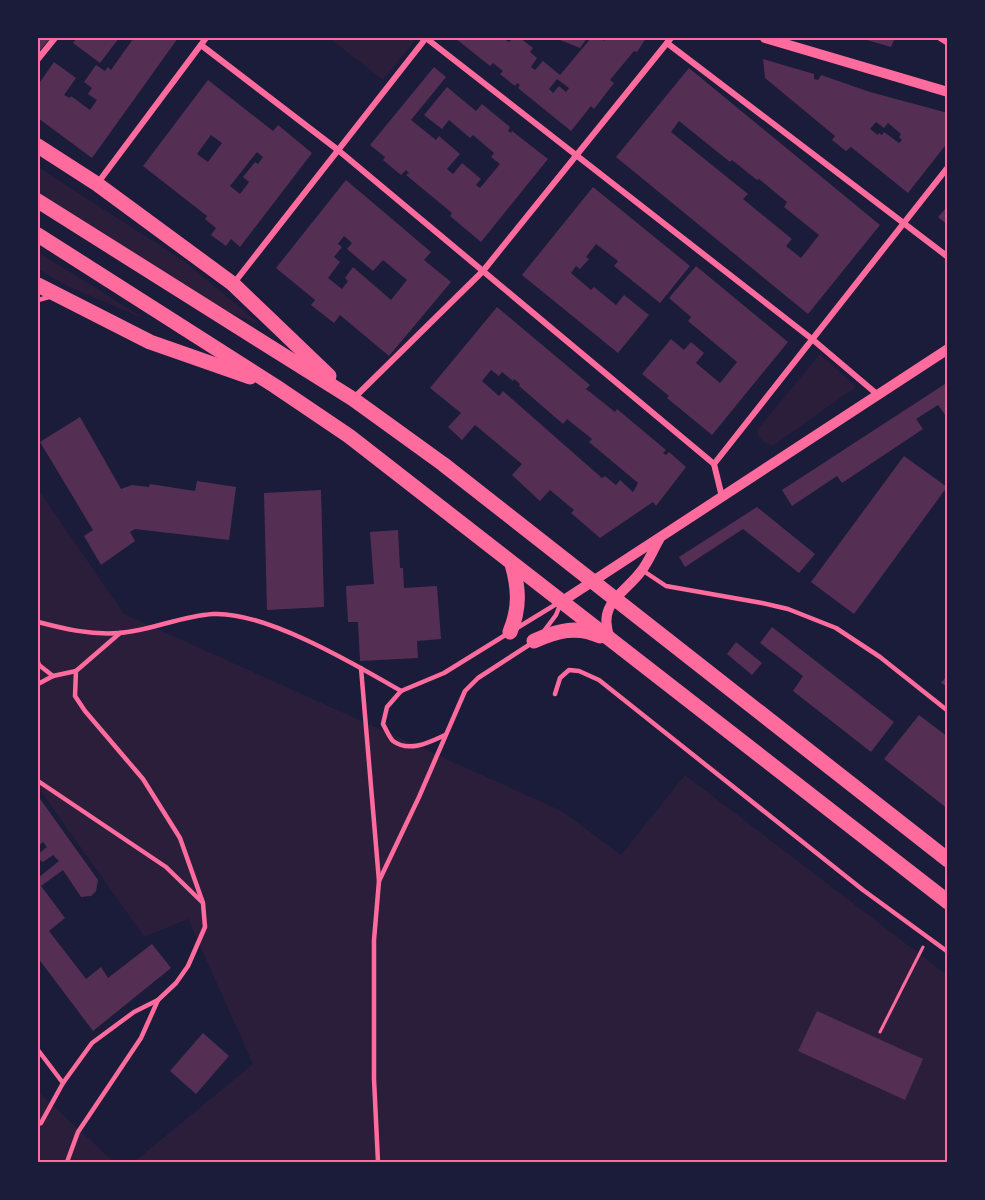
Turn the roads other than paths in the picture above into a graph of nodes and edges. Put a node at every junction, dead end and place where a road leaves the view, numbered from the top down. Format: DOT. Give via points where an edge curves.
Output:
graph roads {
  1 [pos="55,38"];
  2 [pos="206,38"];
  3 [pos="426,38"];
  4 [pos="765,38"];
  5 [pos="940,38"];
  6 [pos="669,40"];
  7 [pos="948,43"];
  8 [pos="201,45"];
  9 [pos="38,59"];
  10 [pos="948,92"];
  11 [pos="38,146"];
  12 [pos="338,150"];
  13 [pos="577,154"];
  14 [pos="948,167"];
  15 [pos="97,184"];
  16 [pos="38,201"];
  17 [pos="903,222"];
  18 [pos="38,235"];
  19 [pos="948,257"];
  20 [pos="483,271"];
  21 [pos="233,284"];
  22 [pos="38,285"];
  23 [pos="57,295"];
  24 [pos="38,300"];
  25 [pos="812,339"];
  26 [pos="948,349"];
  27 [pos="275,386"];
  28 [pos="878,395"];
  29 [pos="353,399"];
  30 [pos="714,464"];
  31 [pos="722,497"];
  32 [pos="660,537"];
  33 [pos="512,564"];
  34 [pos="642,570"];
  35 [pos="591,582"];
  36 [pos="613,599"];
  37 [pos="561,602"];
  38 [pos="38,622"];
  39 [pos="510,632"];
  40 [pos="120,633"];
  41 [pos="534,641"];
  42 [pos="611,641"];
  43 [pos="38,662"];
  44 [pos="361,668"];
  45 [pos="76,671"];
  46 [pos="53,676"];
  47 [pos="38,684"];
  48 [pos="401,691"];
  49 [pos="555,694"];
  50 [pos="948,711"];
  51 [pos="445,735"];
  52 [pos="38,781"];
  53 [pos="948,860"];
  54 [pos="379,881"];
  55 [pos="203,903"];
  56 [pos="948,903"];
  57 [pos="948,951"];
  58 [pos="158,1000"];
  59 [pos="38,1050"];
  60 [pos="63,1083"];
  61 [pos="38,1124"];
  62 [pos="67,1162"];
  63 [pos="378,1162"];
  1 -- 9 [label="street"];
  2 -- 8 [label="street"];
  3 -- 12 [label="street"];
  3 -- 13 [label="street"];
  4 -- 10 [label="street"];
  5 -- 7 [label="street"];
  6 -- 13 [label="street"];
  6 -- 17 [label="street"];
  8 -- 12 [label="street"];
  8 -- 15 [label="street"];
  11 -- 15 [label="main road"];
  12 -- 20 [label="street"];
  12 -- 21 [label="street"];
  13 -- 20 [label="street"];
  13 -- 25 [label="street"];
  14 -- 17 [label="street"];
  15 -- 21 [label="main road"];
  16 -- 29 [label="main road"];
  17 -- 19 [label="street"];
  17 -- 25 [label="street"];
  18 -- 27 [label="main road"];
  20 -- 29 [label="street"];
  20 -- 30 [label="street"];
  21 -- 29 [label="main road"];
  22 -- 23 [label="main road"];
  23 -- 24 [label="lane"];
  23 -- 27 [label="main road" via="150,342"];
  25 -- 28 [label="street"];
  25 -- 30 [label="street"];
  26 -- 28 [label="street"];
  27 -- 33 [label="main road" via="349,436"];
  28 -- 31 [label="street"];
  29 -- 35 [label="main road" via="443,464"];
  30 -- 31 [label="street"];
  31 -- 32 [label="street"];
  32 -- 34 [label="street"];
  32 -- 35 [label="street"];
  33 -- 37 [label="main road"];
  33 -- 39 [label="main road" via="518,606"];
  34 -- 36 [label="street"];
  34 -- 50 [label="lane" via="666,586 788,609 836,628"];
  35 -- 36 [label="main road"];
  35 -- 37 [label="street"];
  36 -- 42 [label="street" via="606,613"];
  36 -- 53 [label="main road"];
  37 -- 39 [label="lane"];
  37 -- 41 [label="lane" via="548,627"];
  37 -- 42 [label="main road"];
  38 -- 40 [label="lane" via="75,632"];
  39 -- 48 [label="lane" via="444,673"];
  40 -- 44 [label="lane" via="214,614 254,619"];
  40 -- 45 [label="lane"];
  41 -- 42 [label="main road" via="575,629"];
  41 -- 51 [label="lane" via="465,691"];
  42 -- 56 [label="main road"];
  43 -- 46 [label="lane"];
  44 -- 48 [label="lane"];
  44 -- 54 [label="lane"];
  45 -- 46 [label="lane"];
  45 -- 55 [label="lane" via="75,696 143,779 180,838"];
  46 -- 47 [label="lane"];
  48 -- 51 [label="lane" via="387,707 383,724 393,740 408,747"];
  49 -- 57 [label="lane" via="560,678 569,670 599,680 863,890"];
  51 -- 54 [label="lane"];
  52 -- 55 [label="lane" via="166,867"];
  54 -- 63 [label="lane" via="374,940"];
  55 -- 58 [label="lane" via="205,927 188,966"];
  58 -- 60 [label="lane" via="92,1042"];
  58 -- 62 [label="lane" via="141,1038 78,1132"];
  59 -- 60 [label="lane"];
  60 -- 61 [label="lane"];
}
